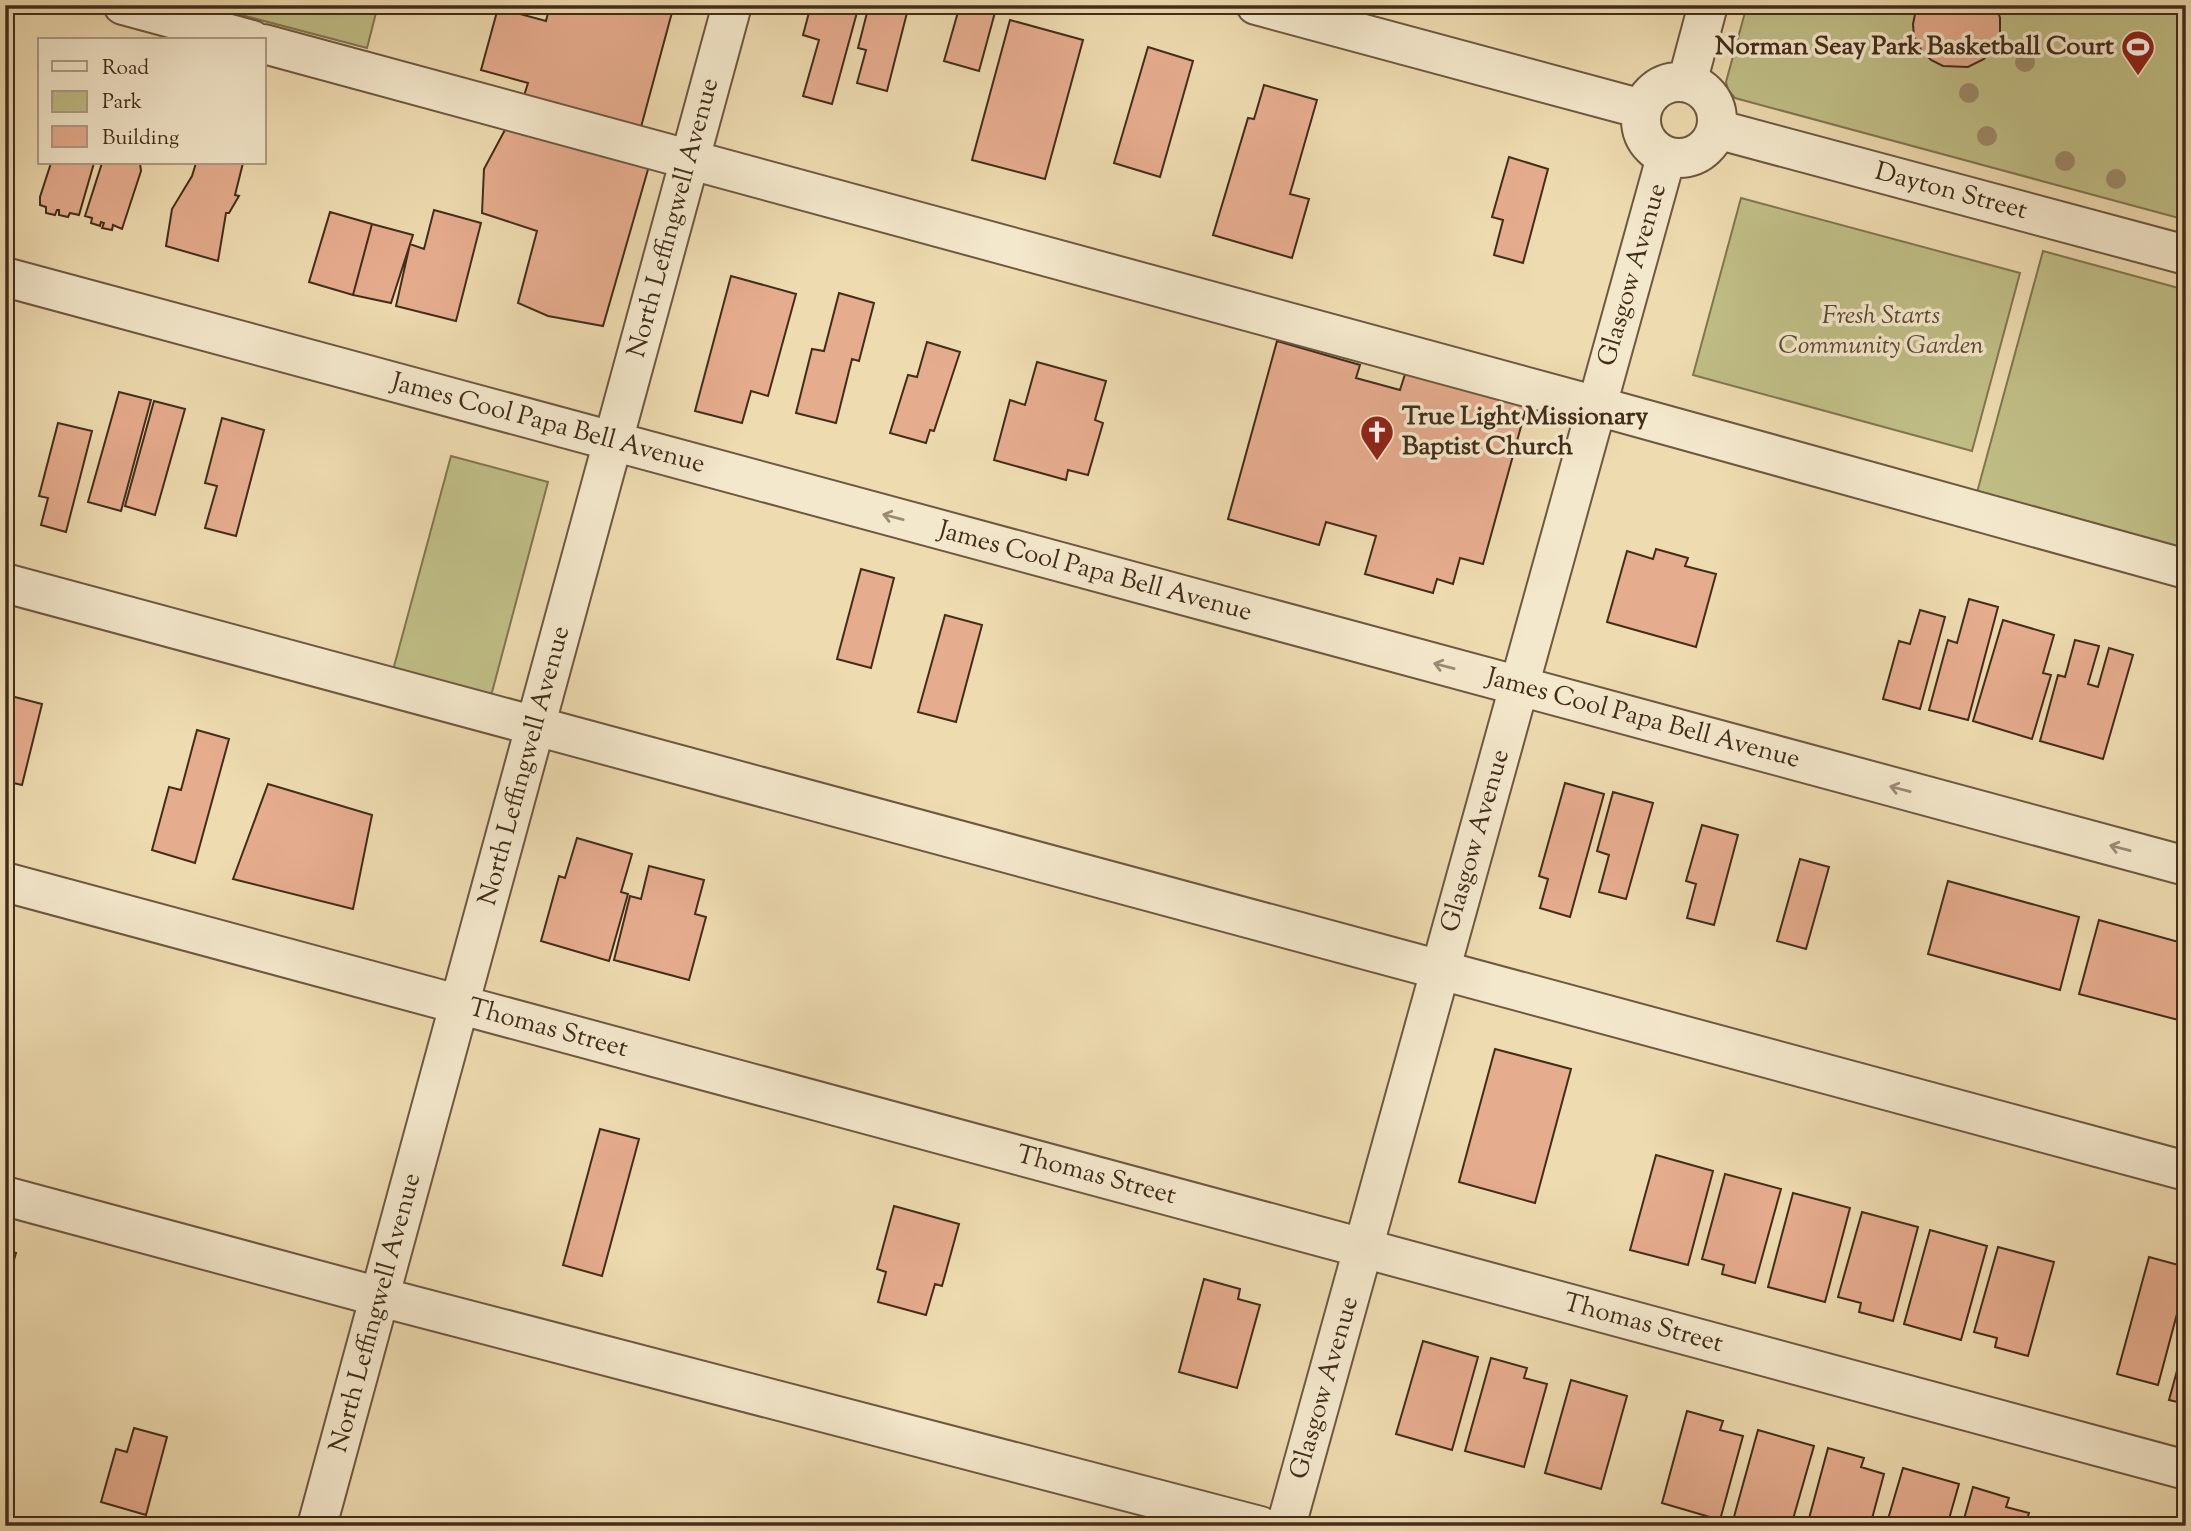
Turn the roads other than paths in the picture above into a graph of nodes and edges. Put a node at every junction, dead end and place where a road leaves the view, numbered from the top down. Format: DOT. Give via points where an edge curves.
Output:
graph roads {
  1 [pos="123,5"];
  2 [pos="732,5"];
  3 [pos="1256,5"];
  4 [pos="1708,5"];
  5 [pos="245,38"];
  6 [pos="266,45"];
  7 [pos="1686,83"];
  8 [pos="1642,109"];
  9 [pos="1716,129"];
  10 [pos="1666,157"];
  11 [pos="690,159"];
  12 [pos="2186,255"];
  13 [pos="5,277"];
  14 [pos="1597,406"];
  15 [pos="613,441"];
  16 [pos="2186,569"];
  17 [pos="5,583"];
  18 [pos="1519,686"];
  19 [pos="535,728"];
  20 [pos="2186,866"];
  21 [pos="5,882"];
  22 [pos="1439,971"];
  23 [pos="460,1005"];
  24 [pos="2186,1171"];
  25 [pos="5,1196"];
  26 [pos="1364,1248"];
  27 [pos="380,1297"];
  28 [pos="2186,1470"];
  29 [pos="317,1526"];
  30 [pos="1260,1526"];
  31 [pos="1286,1526"];
  1 -- 5 [label="street"];
  2 -- 11 [label="street, North Leffingwell Avenue"];
  3 -- 8 [label="street"];
  4 -- 7 [label="street"];
  6 -- 11 [label="street"];
  7 -- 8 [label="street" via="1664,85 1647,98"];
  7 -- 9 [label="street" via="1707,95 1717,117"];
  8 -- 10 [label="street" via="1647,143"];
  9 -- 10 [label="street" via="1711,141 1692,157"];
  9 -- 12 [label="street, Dayton Street"];
  10 -- 14 [label="street, Glasgow Avenue"];
  11 -- 14 [label="street"];
  11 -- 15 [label="street, North Leffingwell Avenue"];
  13 -- 15 [label="street, James Cool Papa Bell Avenue"];
  14 -- 16 [label="street"];
  14 -- 18 [label="street, Glasgow Avenue"];
  18 -- 15 [label="street, James Cool Papa Bell Avenue, one-way"];
  15 -- 19 [label="street, North Leffingwell Avenue"];
  17 -- 19 [label="street"];
  20 -- 18 [label="street, James Cool Papa Bell Avenue, one-way"];
  18 -- 22 [label="street, Glasgow Avenue"];
  19 -- 22 [label="street"];
  19 -- 23 [label="street, North Leffingwell Avenue"];
  21 -- 23 [label="street, Thomas Street"];
  22 -- 24 [label="street"];
  22 -- 26 [label="street, Glasgow Avenue"];
  23 -- 26 [label="street, Thomas Street"];
  23 -- 27 [label="street, North Leffingwell Avenue"];
  25 -- 27 [label="street"];
  26 -- 28 [label="street, Thomas Street"];
  26 -- 31 [label="street, Glasgow Avenue"];
  27 -- 29 [label="street, North Leffingwell Avenue"];
  27 -- 30 [label="street"];
}
